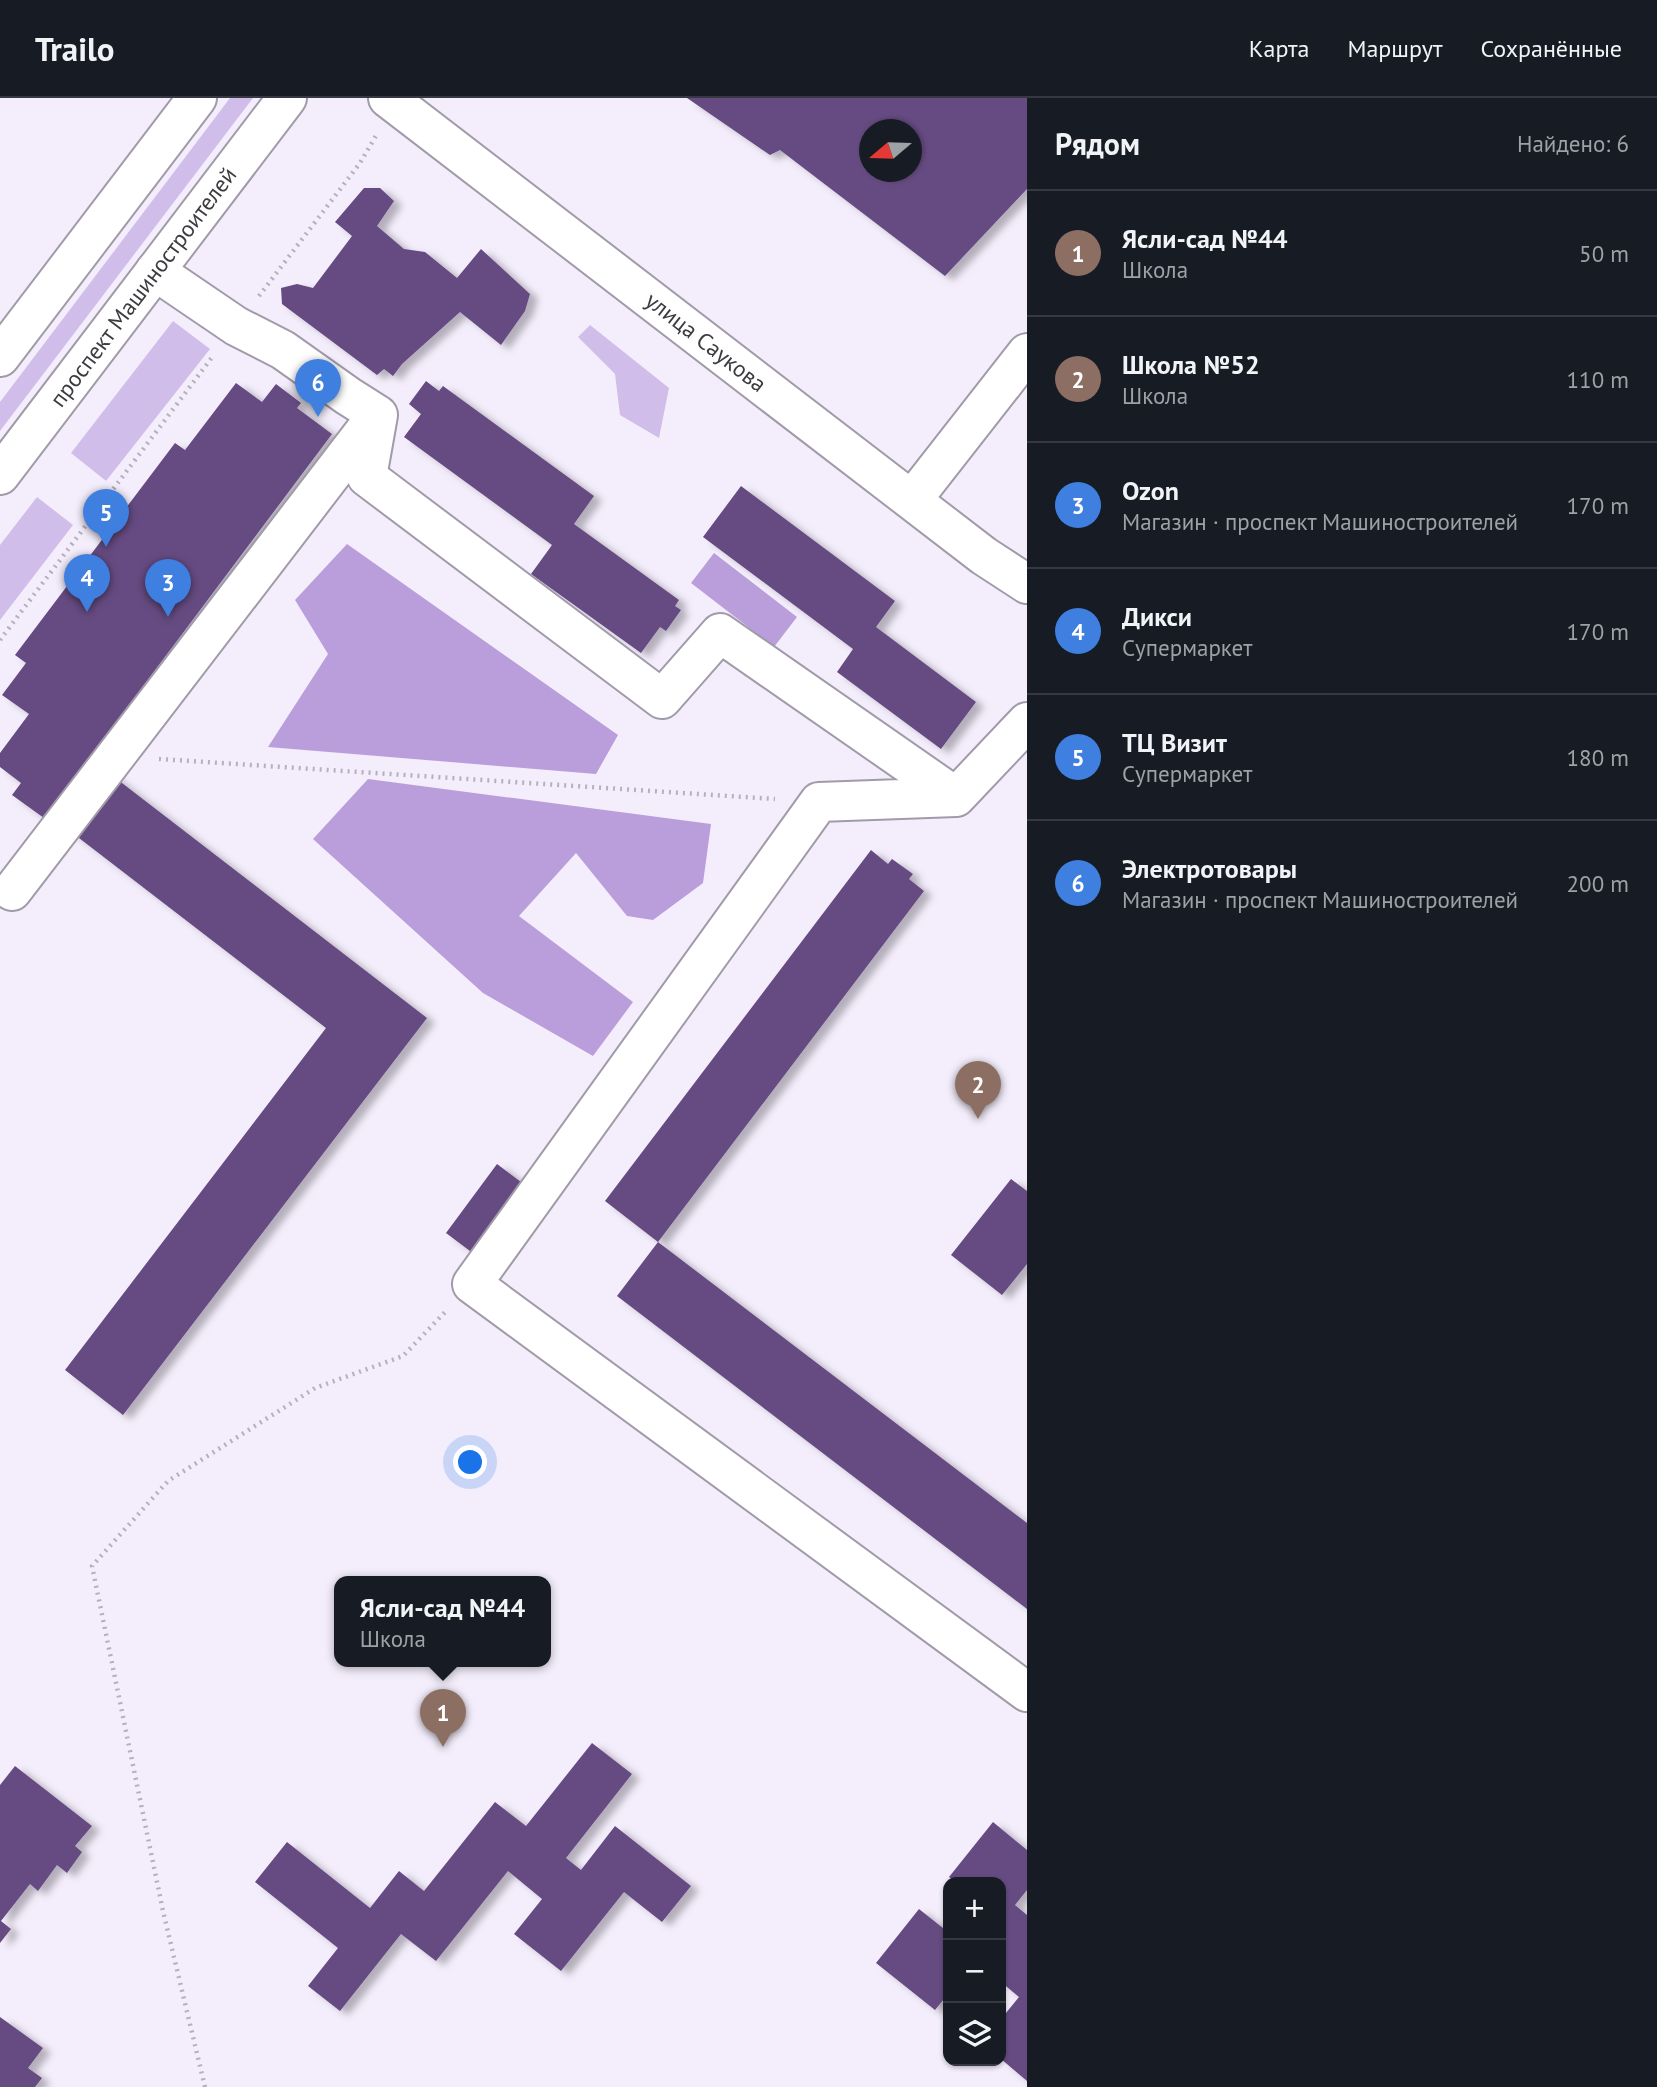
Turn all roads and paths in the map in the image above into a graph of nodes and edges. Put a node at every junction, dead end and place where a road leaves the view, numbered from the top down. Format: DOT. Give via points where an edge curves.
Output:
graph roads {
  1 [pos="197,98"];
  2 [pos="287,98"];
  3 [pos="392,101"];
  4 [pos="155,271"];
  5 [pos="236,326"];
  6 [pos="1027,353"];
  7 [pos="0,357"];
  8 [pos="378,415"];
  9 [pos="0,475"];
  10 [pos="912,500"];
  11 [pos="1027,584"];
  12 [pos="0,640"];
  13 [pos="1027,722"];
  14 [pos="116,756"];
  15 [pos="956,797"];
  16 [pos="819,802"];
  17 [pos="4,894"];
  18 [pos="472,1284"];
  19 [pos="1027,1692"];
  20 [pos="205,2087"];
  1 -- 7 [label="street"];
  2 -- 4 [label="street, проспект Машиностроителей"];
  3 -- 5 [label="path" via="360,163"];
  3 -- 10 [label="street, улица Саукова"];
  4 -- 5 [label="street"];
  4 -- 9 [label="street, проспект Машиностроителей"];
  5 -- 8 [label="street" via="283,350"];
  5 -- 12 [label="path"];
  6 -- 10 [label="street"];
  8 -- 14 [label="street"];
  8 -- 15 [label="street" via="367,477 662,699 720,633"];
  10 -- 11 [label="street, улица Саукова"];
  13 -- 15 [label="street"];
  14 -- 16 [label="path"];
  14 -- 17 [label="street"];
  15 -- 16 [label="street"];
  16 -- 18 [label="street"];
  18 -- 19 [label="street"];
  18 -- 20 [label="path" via="403,1356 315,1388 168,1481 92,1566 163,1911"];
}
